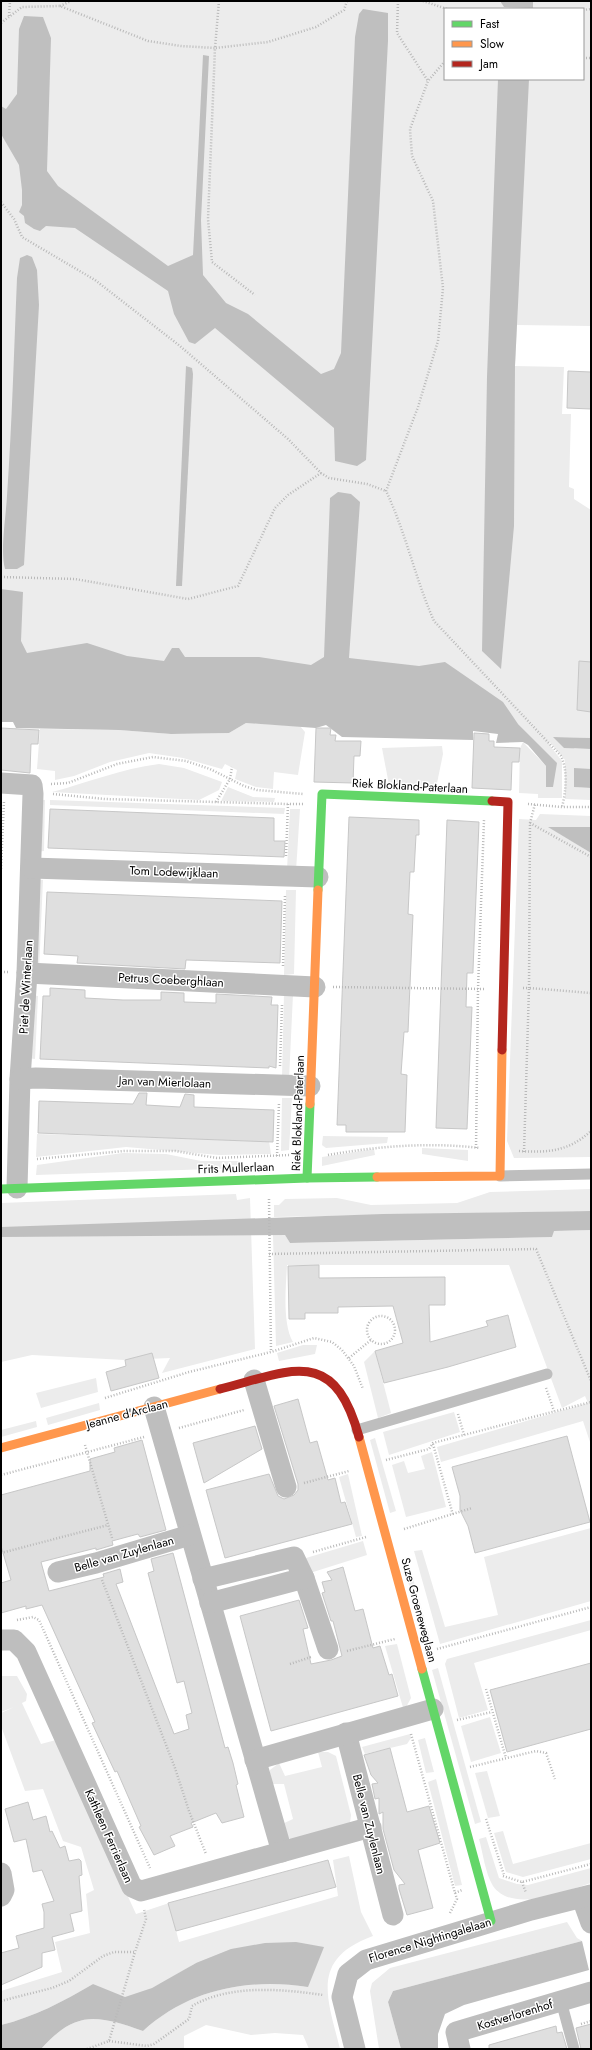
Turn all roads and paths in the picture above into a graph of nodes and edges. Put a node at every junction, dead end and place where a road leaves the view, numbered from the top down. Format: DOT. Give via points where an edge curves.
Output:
graph roads {
  1 [pos="10,1"];
  2 [pos="71,1"];
  3 [pos="219,1"];
  4 [pos="347,1"];
  5 [pos="398,1"];
  6 [pos="423,1"];
  7 [pos="60,6"];
  8 [pos="444,8"];
  9 [pos="9,17"];
  10 [pos="1,23"];
  11 [pos="215,48"];
  12 [pos="444,62"];
  13 [pos="428,81"];
  14 [pos="1,202"];
  15 [pos="255,295"];
  16 [pos="322,473"];
  17 [pos="386,491"];
  18 [pos="1,577"];
  19 [pos="232,767"];
  20 [pos="230,779"];
  21 [pos="4,783"];
  22 [pos="32,789"];
  23 [pos="322,794"];
  24 [pos="485,802"];
  25 [pos="508,802"];
  26 [pos="216,803"];
  27 [pos="288,804"];
  28 [pos="535,804"];
  29 [pos="562,807"];
  30 [pos="591,807"];
  31 [pos="530,823"];
  32 [pos="591,857"];
  33 [pos="31,868"];
  34 [pos="1,869"];
  35 [pos="318,877"];
  36 [pos="27,973"];
  37 [pos="315,987"];
  38 [pos="503,988"];
  39 [pos="529,988"];
  40 [pos="478,989"];
  41 [pos="591,993"];
  42 [pos="20,1079"];
  43 [pos="310,1086"];
  44 [pos="591,1131"];
  45 [pos="476,1148"];
  46 [pos="499,1150"];
  47 [pos="524,1152"];
  48 [pos="308,1155"];
  49 [pos="19,1162"];
  50 [pos="591,1174"];
  51 [pos="500,1176"];
  52 [pos="307,1178"];
  53 [pos="9,1189"];
  54 [pos="269,1204"];
  55 [pos="269,1254"];
  56 [pos="371,1340"];
  57 [pos="348,1358"];
  58 [pos="274,1374"];
  59 [pos="545,1375"];
  60 [pos="258,1379"];
  61 [pos="591,1381"];
  62 [pos="455,1402"];
  63 [pos="591,1402"];
  64 [pos="262,1406"];
  65 [pos="154,1407"];
  66 [pos="554,1411"];
  67 [pos="80,1427"];
  68 [pos="357,1430"];
  69 [pos="161,1432"];
  70 [pos="464,1435"];
  71 [pos="433,1443"];
  72 [pos="1,1448"];
  73 [pos="87,1452"];
  74 [pos="385,1460"];
  75 [pos="367,1467"];
  76 [pos="1,1475"];
  77 [pos="286,1488"];
  78 [pos="472,1508"];
  79 [pos="453,1515"];
  80 [pos="108,1525"];
  81 [pos="404,1529"];
  82 [pos="385,1532"];
  83 [pos="190,1535"];
  84 [pos="1,1553"];
  85 [pos="117,1557"];
  86 [pos="294,1558"];
  87 [pos="96,1563"];
  88 [pos="58,1572"];
  89 [pos="304,1578"];
  90 [pos="203,1579"];
  91 [pos="210,1603"];
  92 [pos="591,1607"];
  93 [pos="13,1621"];
  94 [pos="412,1634"];
  95 [pos="1,1640"];
  96 [pos="328,1649"];
  97 [pos="418,1655"];
  98 [pos="290,1664"];
  99 [pos="486,1689"];
  100 [pos="433,1709"];
  101 [pos="492,1712"];
  102 [pos="456,1720"];
  103 [pos="346,1734"];
  104 [pos="506,1758"];
  105 [pos="255,1760"];
  106 [pos="470,1768"];
  107 [pos="555,1779"];
  108 [pos="370,1827"];
  109 [pos="282,1852"];
  110 [pos="213,1872"];
  111 [pos="1,1873"];
  112 [pos="149,1889"];
  113 [pos="1,1896"];
  114 [pos="587,1897"];
  115 [pos="393,1915"];
  116 [pos="491,1921"];
  117 [pos="591,1923"];
  118 [pos="135,1952"];
  119 [pos="591,1992"];
  120 [pos="342,1997"];
  121 [pos="1,2001"];
  122 [pos="561,2001"];
  123 [pos="109,2041"];
  124 [pos="87,2049"];
  125 [pos="355,2049"];
  126 [pos="460,2049"];
  127 [pos="574,2049"];
  1 -- 9 [label="path"];
  2 -- 7 [label="path"];
  3 -- 11 [label="path"];
  4 -- 11 [label="path" via="344,10 316,27 268,42"];
  5 -- 13 [label="path" via="397,33"];
  6 -- 8 [label="path"];
  7 -- 9 [label="path" via="22,7"];
  7 -- 11 [label="path" via="148,41"];
  9 -- 10 [label="path"];
  11 -- 15 [label="path" via="208,219 212,262"];
  12 -- 13 [label="path"];
  13 -- 17 [label="path" via="410,129 412,156 433,201 443,288 438,340 418,407"];
  14 -- 16 [label="path" via="14,219 22,237 95,280 180,346 288,439"];
  16 -- 17 [label="path" via="329,478 367,484"];
  16 -- 18 [label="path" via="288,495 275,508 238,586 188,599 75,579"];
  17 -- 29 [label="path" via="394,506 424,599 434,621 561,756 565,765"];
  19 -- 20 [label="path"];
  20 -- 22 [label="path" via="186,761 153,757 117,764 68,783"];
  20 -- 23 [label="path" via="257,790"];
  20 -- 26 [label="path"];
  21 -- 22 [label="street"];
  21 -- 34 [label="path"];
  22 -- 26 [label="path"];
  22 -- 33 [label="street, Piet de Winterlaan"];
  23 -- 24 [label="street, Riek Blokland-Paterlaan"];
  23 -- 35 [label="street, Riek Blokland-Paterlaan"];
  24 -- 25 [label="street, Riek Blokland-Paterlaan"];
  24 -- 40 [label="path"];
  25 -- 28 [label="path"];
  25 -- 38 [label="street"];
  26 -- 27 [label="path"];
  28 -- 29 [label="path"];
  28 -- 31 [label="path"];
  29 -- 30 [label="path"];
  31 -- 32 [label="path"];
  31 -- 39 [label="path"];
  33 -- 35 [label="street, Tom Lodewijklaan"];
  33 -- 36 [label="street, Piet de Winterlaan"];
  35 -- 37 [label="street, Riek Blokland-Paterlaan"];
  36 -- 37 [label="street, Petrus Coeberghlaan"];
  36 -- 42 [label="street, Piet de Winterlaan"];
  37 -- 40 [label="path"];
  37 -- 43 [label="street, Riek Blokland-Paterlaan"];
  38 -- 39 [label="path"];
  38 -- 40 [label="path"];
  38 -- 46 [label="street"];
  39 -- 41 [label="path"];
  39 -- 47 [label="path"];
  40 -- 45 [label="path"];
  42 -- 43 [label="street, Jan van Mierlolaan"];
  42 -- 49 [label="street, Piet de Winterlaan"];
  43 -- 48 [label="street, Riek Blokland-Paterlaan"];
  44 -- 47 [label="path" via="579,1142 558,1150"];
  45 -- 46 [label="path"];
  45 -- 48 [label="path" via="392,1146"];
  46 -- 47 [label="path"];
  46 -- 51 [label="street"];
  48 -- 49 [label="path" via="218,1158 175,1151 124,1151"];
  48 -- 52 [label="street, Riek Blokland-Paterlaan"];
  49 -- 53 [label="street, Piet de Winterlaan"];
  50 -- 51 [label="lane, Frits Mullerlaan"];
  51 -- 52 [label="street, Frits Mullerlaan"];
  52 -- 53 [label="street, Frits Mullerlaan"];
  54 -- 55 [label="path"];
  55 -- 58 [label="path" via="271,1352"];
  55 -- 61 [label="path" via="536,1249"];
  56 -- 56 [label="path" via="381,1344 393,1338 396,1329 389,1318 380,1315 371,1320 367,1328"];
  56 -- 57 [label="path"];
  58 -- 60 [label="street, Suze Groeneweglaan"];
  58 -- 68 [label="street, Suze Groeneweglaan" via="293,1370 308,1371 327,1378 340,1390 353,1415"];
  59 -- 62 [label="lane"];
  59 -- 66 [label="path"];
  60 -- 64 [label="street"];
  60 -- 65 [label="street, Jeanne d'Arclaan"];
  62 -- 68 [label="lane"];
  62 -- 70 [label="path"];
  63 -- 66 [label="path"];
  64 -- 69 [label="path"];
  64 -- 77 [label="street"];
  65 -- 67 [label="street, Jeanne d'Arclaan"];
  65 -- 69 [label="street, Belle van Zuylenlaan"];
  66 -- 70 [label="path"];
  67 -- 72 [label="street, Jeanne d'Arclaan"];
  67 -- 73 [label="path"];
  68 -- 75 [label="street, Suze Groeneweglaan"];
  69 -- 73 [label="path"];
  69 -- 83 [label="street, Belle van Zuylenlaan"];
  70 -- 71 [label="path"];
  71 -- 74 [label="path" via="429,1449"];
  71 -- 79 [label="path"];
  73 -- 76 [label="path"];
  73 -- 80 [label="path"];
  75 -- 77 [label="path"];
  75 -- 82 [label="street, Suze Groeneweglaan"];
  78 -- 79 [label="path"];
  79 -- 81 [label="path"];
  80 -- 84 [label="path"];
  80 -- 85 [label="path"];
  82 -- 86 [label="path"];
  82 -- 94 [label="street, Suze Groeneweglaan"];
  83 -- 85 [label="street, Belle van Zuylenlaan"];
  83 -- 90 [label="street, Belle van Zuylenlaan"];
  85 -- 87 [label="street, Belle van Zuylenlaan"];
  86 -- 89 [label="street"];
  86 -- 90 [label="street"];
  87 -- 88 [label="street, Belle van Zuylenlaan"];
  87 -- 110 [label="path" via="176,1768 189,1811"];
  89 -- 91 [label="street"];
  89 -- 96 [label="street"];
  90 -- 91 [label="street, Belle van Zuylenlaan"];
  91 -- 105 [label="street, Belle van Zuylenlaan"];
  92 -- 97 [label="path"];
  93 -- 112 [label="path" via="33,1617 39,1620"];
  94 -- 96 [label="path" via="342,1653"];
  94 -- 97 [label="street, Suze Groeneweglaan"];
  95 -- 112 [label="street, Kathleen Ferrierlaan" via="14,1640 26,1652 132,1887"];
  96 -- 98 [label="path"];
  97 -- 100 [label="street, Suze Groeneweglaan"];
  99 -- 101 [label="path"];
  100 -- 103 [label="street"];
  100 -- 116 [label="street, Suze Groeneweglaan"];
  101 -- 102 [label="path"];
  101 -- 104 [label="path"];
  103 -- 105 [label="street"];
  103 -- 108 [label="street, Belle van Zuylenlaan"];
  104 -- 106 [label="path"];
  104 -- 107 [label="path" via="536,1751 546,1753"];
  105 -- 109 [label="street, Belle van Zuylenlaan"];
  108 -- 109 [label="street"];
  108 -- 115 [label="street, Belle van Zuylenlaan"];
  109 -- 110 [label="street"];
  110 -- 112 [label="street"];
  111 -- 113 [label="street" via="4,1890"];
  112 -- 118 [label="path" via="146,1919"];
  114 -- 116 [label="street, Florence Nightingalelaan"];
  114 -- 117 [label="street"];
  116 -- 120 [label="street, Florence Nightingalelaan" via="366,1960 348,1974"];
  118 -- 121 [label="path" via="108,1954 70,1981"];
  118 -- 123 [label="path"];
  119 -- 122 [label="street, Kostverlorenhof"];
  120 -- 123 [label="path" via="262,1990 235,1993 192,2006 189,2019 154,2044 147,2046"];
  120 -- 125 [label="street, Florence Nightingalelaan"];
  122 -- 126 [label="street, Kostverlorenhof" via="456,2032"];
  122 -- 127 [label="lane"];
  123 -- 124 [label="path"];
}
